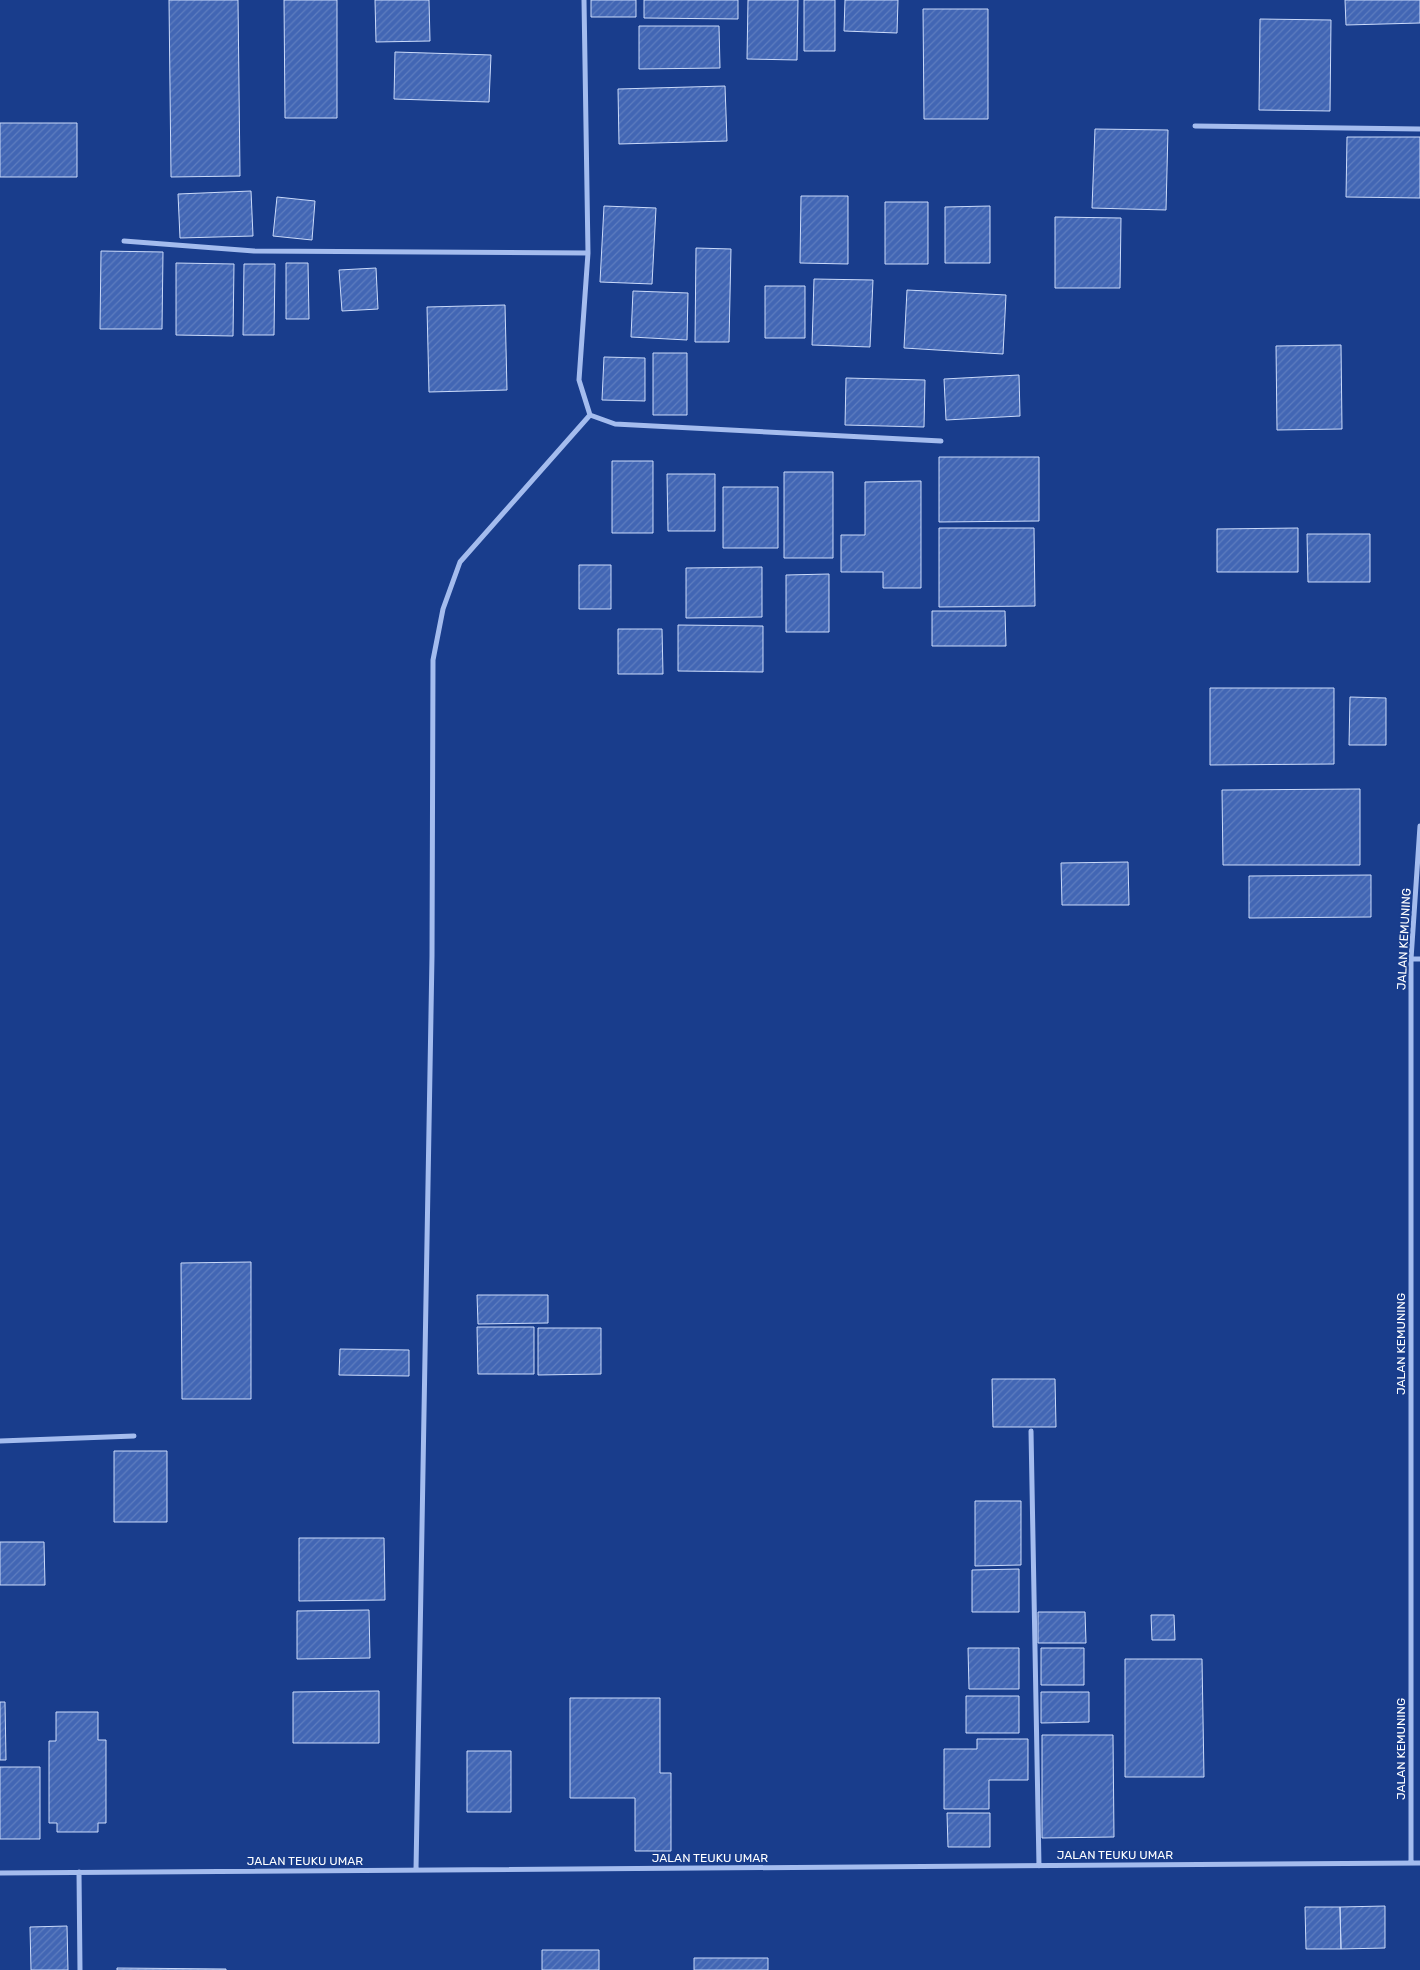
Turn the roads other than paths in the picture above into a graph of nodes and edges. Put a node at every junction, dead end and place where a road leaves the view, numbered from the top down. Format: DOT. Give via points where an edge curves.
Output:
graph roads {
  1 [pos="584,0"];
  2 [pos="1195,126"];
  3 [pos="1420,129"];
  4 [pos="124,241"];
  5 [pos="588,253"];
  6 [pos="590,415"];
  7 [pos="941,441"];
  8 [pos="1420,826"];
  9 [pos="1411,959"];
  10 [pos="1420,959"];
  11 [pos="1031,1430"];
  12 [pos="134,1436"];
  13 [pos="0,1441"];
  14 [pos="1411,1863"];
  15 [pos="1420,1863"];
  16 [pos="1039,1866"];
  17 [pos="416,1870"];
  18 [pos="79,1872"];
  19 [pos="0,1873"];
  20 [pos="80,1970"];
  1 -- 5 [label="street"];
  2 -- 3 [label="street"];
  4 -- 5 [label="street" via="254,251"];
  5 -- 6 [label="street" via="579,380"];
  6 -- 7 [label="street" via="615,424"];
  6 -- 17 [label="street" via="460,562 443,610 433,660"];
  8 -- 9 [label="street, JALAN KEMUNING"];
  9 -- 10 [label="street"];
  9 -- 14 [label="street, JALAN KEMUNING"];
  11 -- 16 [label="street"];
  12 -- 13 [label="street"];
  14 -- 15 [label="street, JALAN TEUKU UMAR"];
  14 -- 16 [label="street, JALAN TEUKU UMAR"];
  16 -- 17 [label="street, JALAN TEUKU UMAR"];
  17 -- 18 [label="street, JALAN TEUKU UMAR"];
  18 -- 19 [label="street, JALAN TEUKU UMAR"];
  18 -- 20 [label="street"];
}
